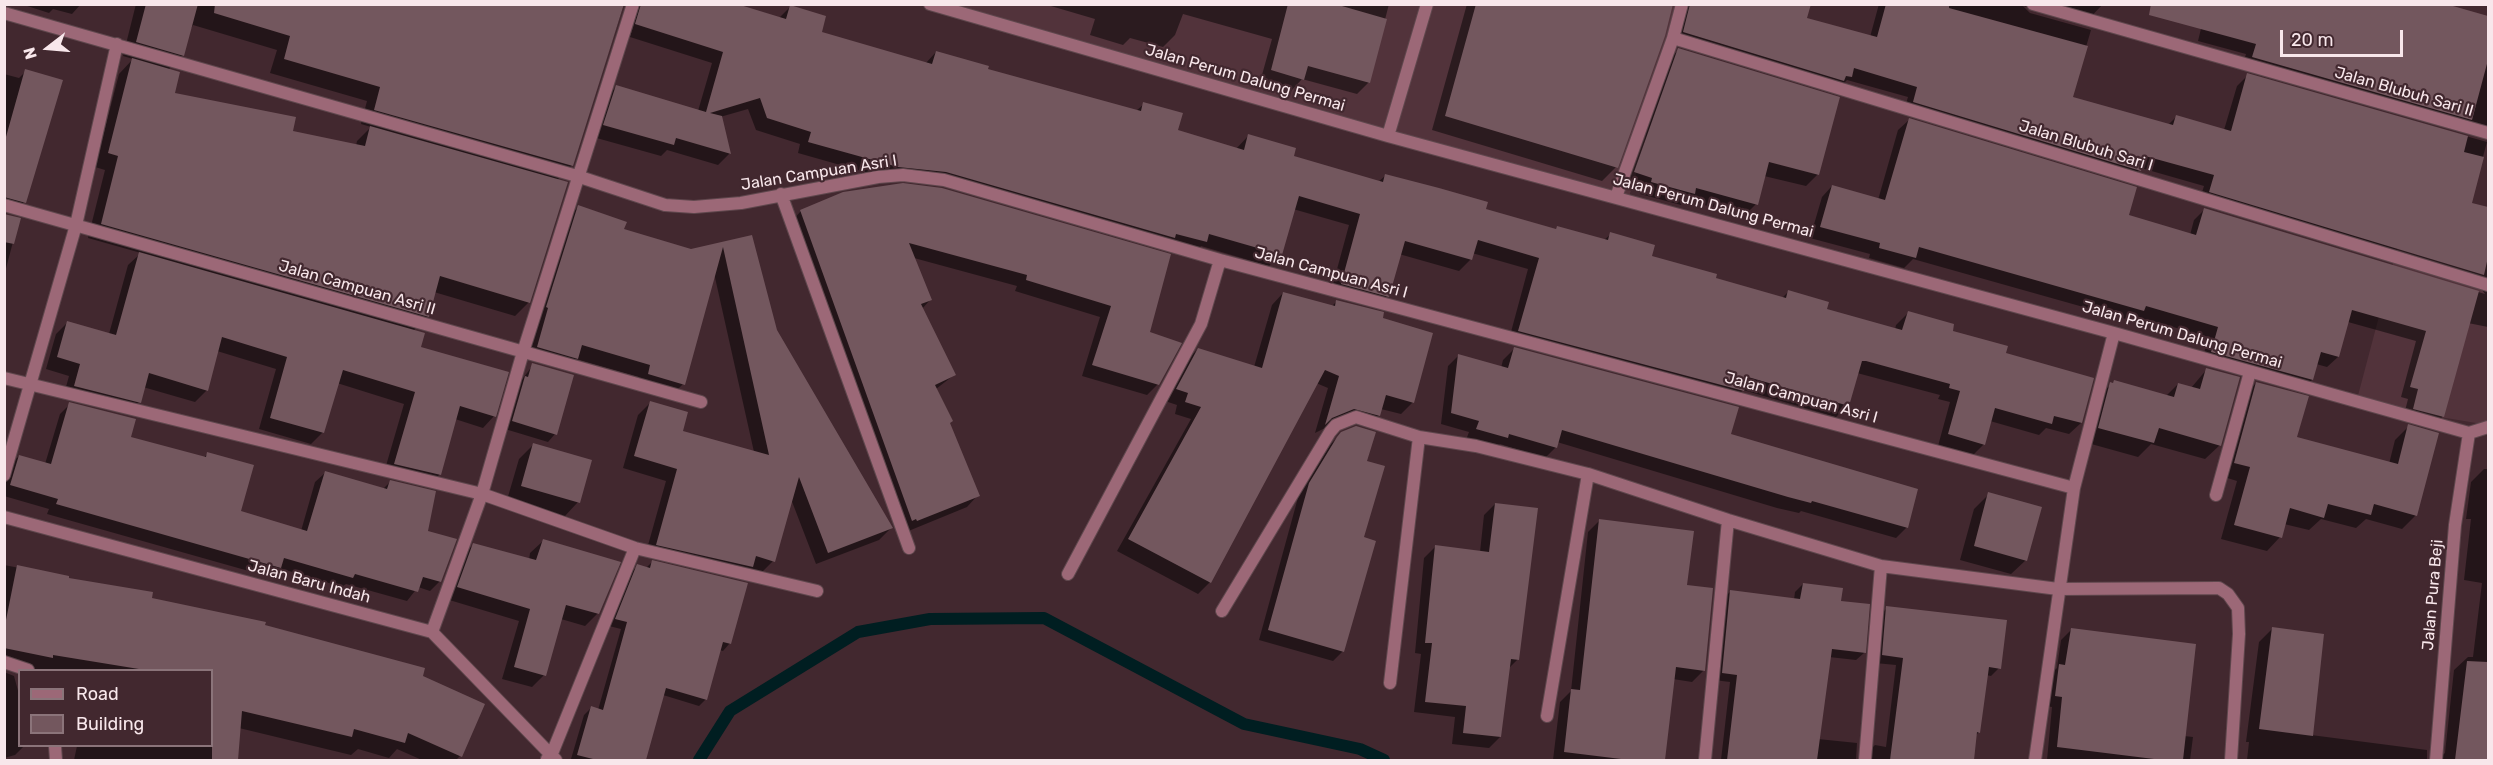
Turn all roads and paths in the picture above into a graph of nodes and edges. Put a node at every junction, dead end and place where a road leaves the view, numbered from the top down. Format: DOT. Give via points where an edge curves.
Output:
graph roads {
  1 [pos="633,4"];
  2 [pos="930,4"];
  3 [pos="1427,4"];
  4 [pos="1682,4"];
  5 [pos="2033,4"];
  6 [pos="4,13"];
  7 [pos="1673,39"];
  8 [pos="117,44"];
  9 [pos="2488,133"];
  10 [pos="1388,136"];
  11 [pos="577,176"];
  12 [pos="781,194"];
  13 [pos="1616,197"];
  14 [pos="4,205"];
  15 [pos="76,225"];
  16 [pos="1220,260"];
  17 [pos="2488,285"];
  18 [pos="2114,333"];
  19 [pos="523,352"];
  20 [pos="2250,372"];
  21 [pos="4,378"];
  22 [pos="29,385"];
  23 [pos="701,402"];
  24 [pos="2488,428"];
  25 [pos="2469,433"];
  26 [pos="1419,437"];
  27 [pos="1588,474"];
  28 [pos="4,475"];
  29 [pos="2074,488"];
  30 [pos="482,494"];
  31 [pos="2216,495"];
  32 [pos="4,516"];
  33 [pos="1728,520"];
  34 [pos="636,548"];
  35 [pos="909,548"];
  36 [pos="1881,566"];
  37 [pos="1068,574"];
  38 [pos="2058,589"];
  39 [pos="817,591"];
  40 [pos="1222,611"];
  41 [pos="432,632"];
  42 [pos="4,662"];
  43 [pos="25,669"];
  44 [pos="1390,683"];
  45 [pos="1547,716"];
  46 [pos="551,759"];
  47 [pos="1705,760"];
  48 [pos="1865,760"];
  49 [pos="2035,760"];
  50 [pos="2231,760"];
  51 [pos="2436,760"];
  1 -- 11 [label="street"];
  2 -- 10 [label="street, Jalan Perum Dalung Permai"];
  3 -- 10 [label="street"];
  4 -- 7 [label="street"];
  5 -- 9 [label="street, Jalan Blubuh Sari II"];
  6 -- 8 [label="street, Jalan Campuan Asri I"];
  7 -- 13 [label="street"];
  7 -- 17 [label="street, Jalan Blubuh Sari I"];
  8 -- 11 [label="street, Jalan Campuan Asri I"];
  8 -- 15 [label="street"];
  10 -- 13 [label="street, Jalan Perum Dalung Permai"];
  11 -- 12 [label="street, Jalan Campuan Asri I" via="665,206 741,203"];
  11 -- 19 [label="street"];
  12 -- 16 [label="street, Jalan Campuan Asri I" via="903,175 944,180"];
  12 -- 35 [label="street"];
  13 -- 18 [label="street, Jalan Perum Dalung Permai"];
  14 -- 15 [label="street, Jalan Campuan Asri II"];
  15 -- 19 [label="street, Jalan Campuan Asri II"];
  15 -- 22 [label="street"];
  16 -- 29 [label="street, Jalan Campuan Asri I"];
  16 -- 37 [label="street" via="1200,324"];
  18 -- 20 [label="street, Jalan Perum Dalung Permai"];
  18 -- 29 [label="street"];
  19 -- 23 [label="street, Jalan Campuan Asri II"];
  19 -- 30 [label="street"];
  20 -- 25 [label="street, Jalan Perum Dalung Permai"];
  20 -- 31 [label="street"];
  21 -- 22 [label="street"];
  22 -- 28 [label="street"];
  22 -- 30 [label="street"];
  24 -- 25 [label="street"];
  25 -- 51 [label="street, Jalan Pura Beji" via="2455,525"];
  26 -- 27 [label="street" via="1476,446"];
  26 -- 40 [label="street" via="1356,417 1336,425"];
  26 -- 44 [label="street"];
  27 -- 33 [label="street"];
  27 -- 45 [label="street"];
  29 -- 38 [label="street"];
  30 -- 34 [label="street"];
  30 -- 41 [label="street"];
  32 -- 41 [label="street, Jalan Baru Indah"];
  33 -- 36 [label="street"];
  33 -- 47 [label="street"];
  34 -- 39 [label="street"];
  34 -- 46 [label="street"];
  36 -- 38 [label="street"];
  36 -- 48 [label="street"];
  38 -- 49 [label="street"];
  38 -- 50 [label="street" via="2196,587 2219,588 2228,594 2238,608 2239,634"];
  41 -- 46 [label="street"];
  42 -- 43 [label="street"];
}
